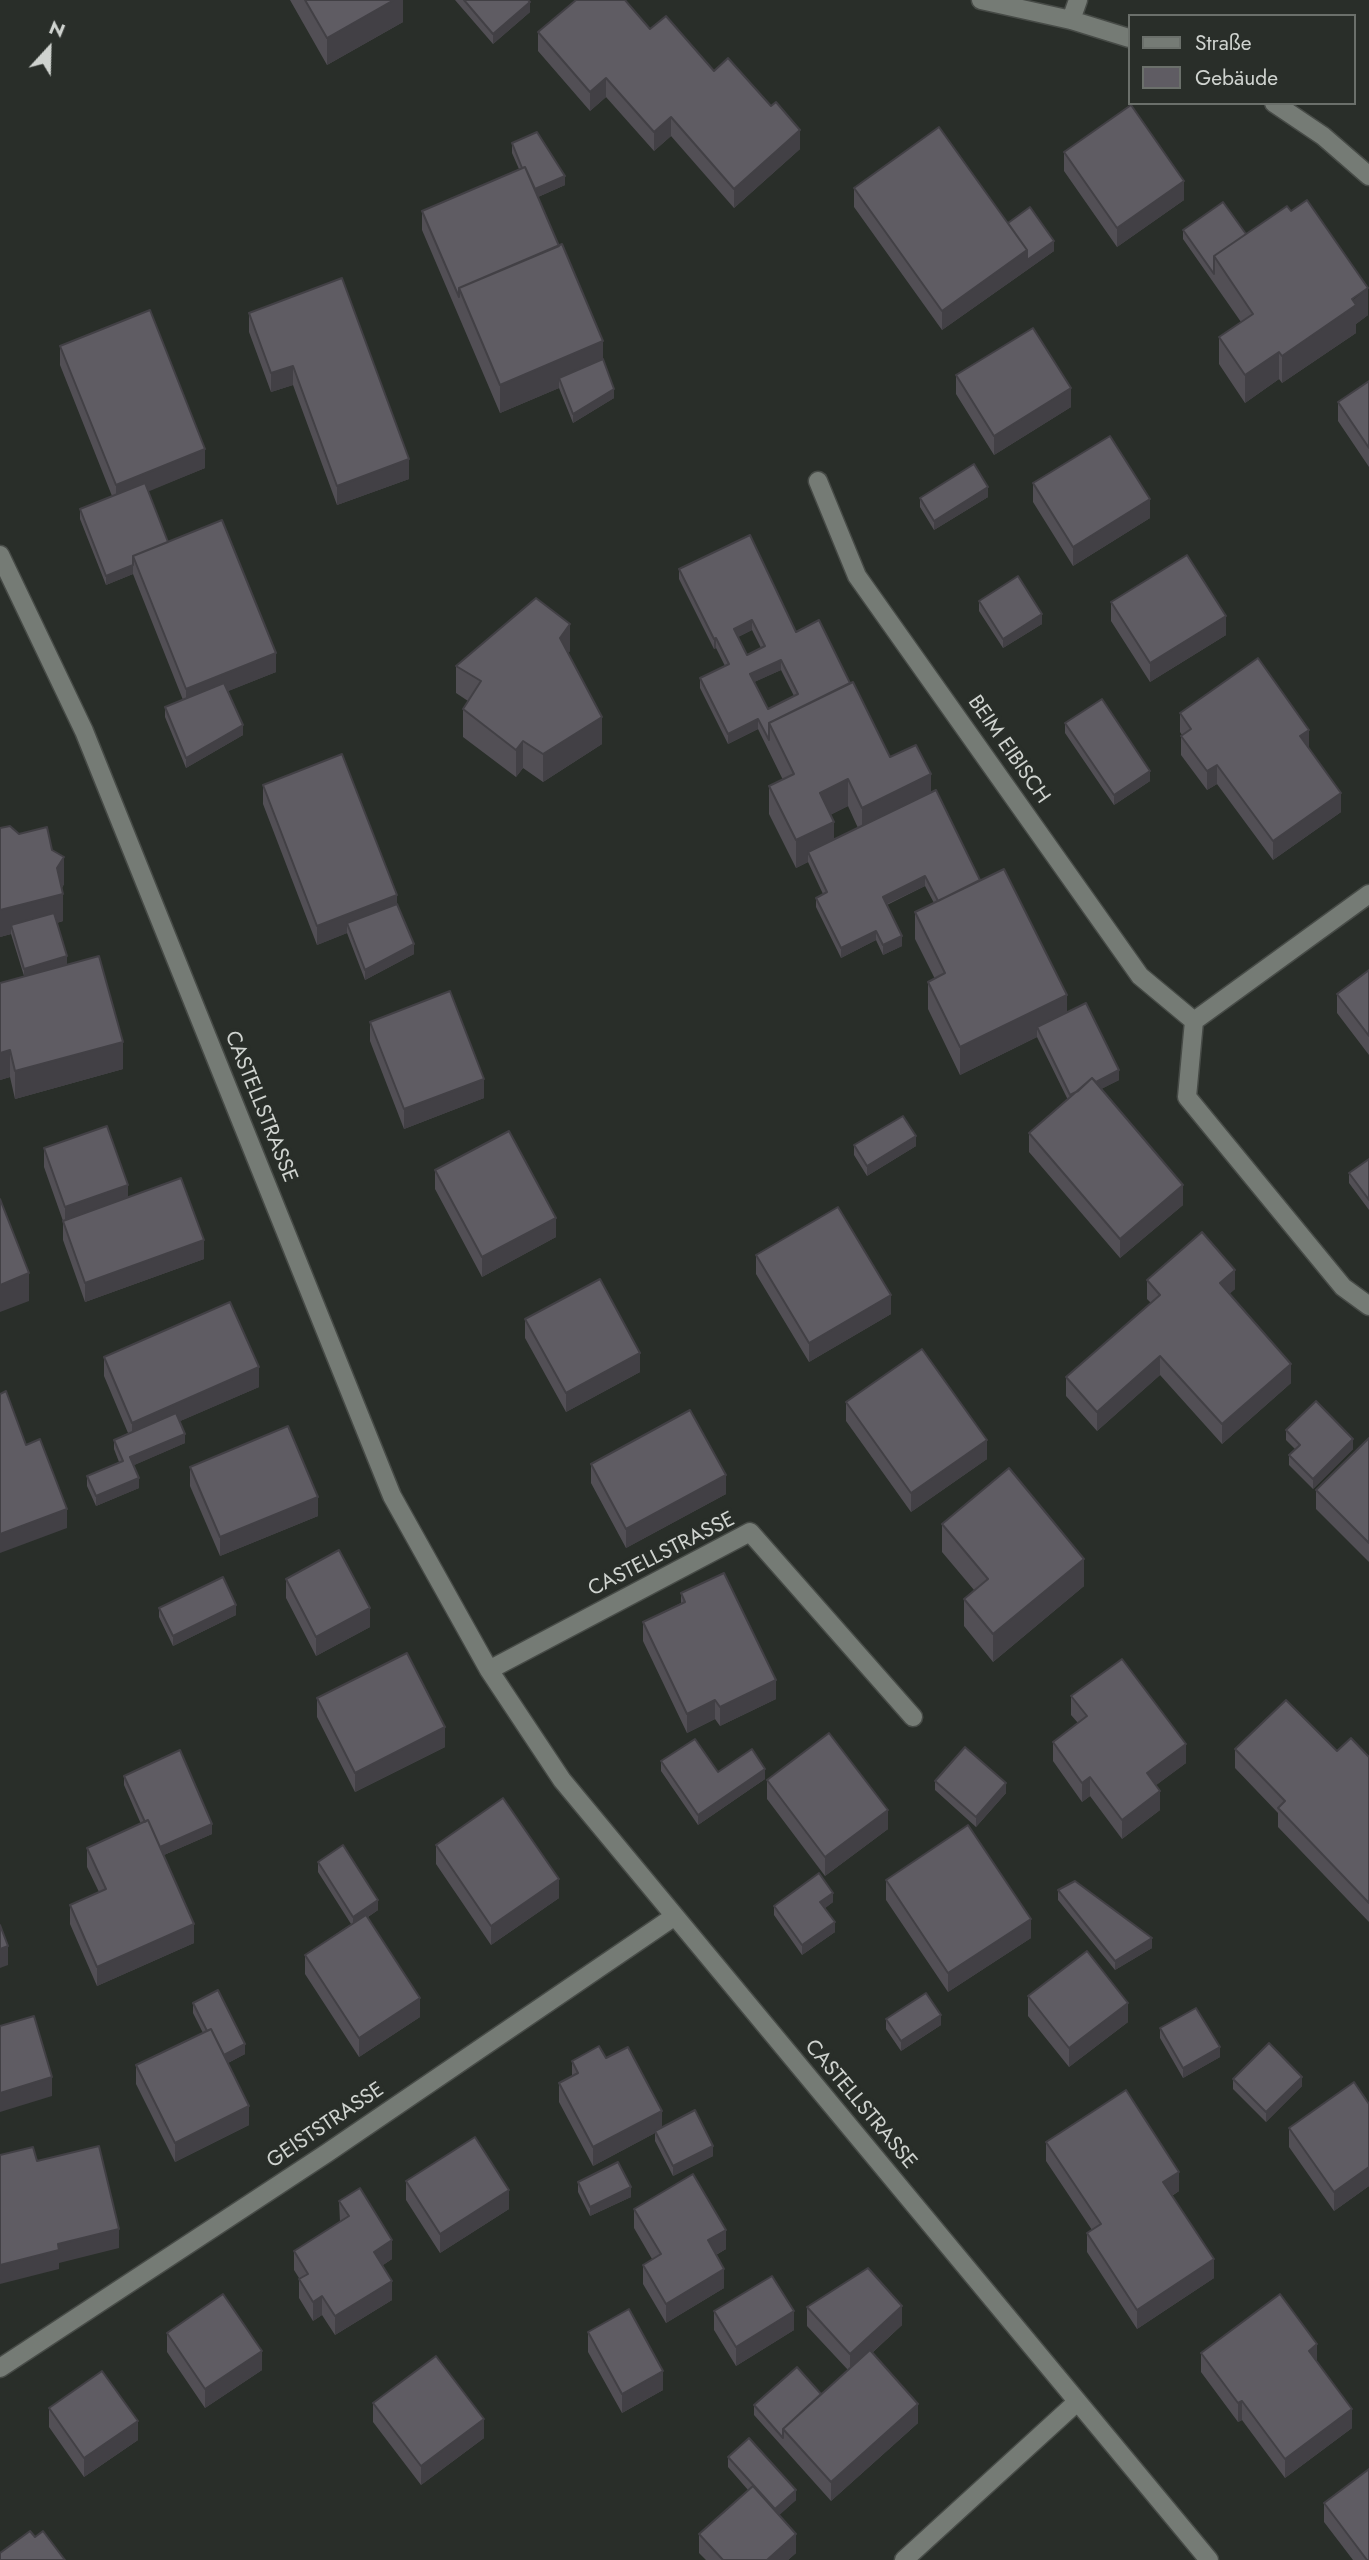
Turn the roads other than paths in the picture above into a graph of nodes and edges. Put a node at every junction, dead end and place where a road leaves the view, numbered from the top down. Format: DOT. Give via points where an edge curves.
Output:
graph roads {
  1 [pos="981,0"];
  2 [pos="1078,0"];
  3 [pos="1071,20"];
  4 [pos="1128,38"];
  5 [pos="1277,105"];
  6 [pos="1369,176"];
  7 [pos="818,481"];
  8 [pos="0,555"];
  9 [pos="1369,894"];
  10 [pos="1194,1021"];
  11 [pos="1369,1306"];
  12 [pos="489,1670"];
  13 [pos="913,1717"];
  14 [pos="675,1916"];
  15 [pos="0,2368"];
  16 [pos="1077,2402"];
  17 [pos="904,2560"];
  18 [pos="1209,2560"];
  1 -- 3 [label="street"];
  2 -- 3 [label="street"];
  3 -- 4 [label="street"];
  5 -- 6 [label="street" via="1323,135"];
  7 -- 10 [label="street, BEIM EIBISCH" via="857,576 1140,976"];
  8 -- 12 [label="street, CASTELLSTRASSE" via="84,731 392,1496"];
  9 -- 10 [label="street"];
  10 -- 11 [label="street" via="1187,1097 1343,1287"];
  12 -- 13 [label="street, CASTELLSTRASSE" via="750,1532"];
  12 -- 14 [label="street, CASTELLSTRASSE" via="562,1780"];
  14 -- 15 [label="street, GEISTSTRASSE"];
  14 -- 16 [label="street, CASTELLSTRASSE"];
  16 -- 17 [label="street"];
  16 -- 18 [label="street, CASTELLSTRASSE"];
}
